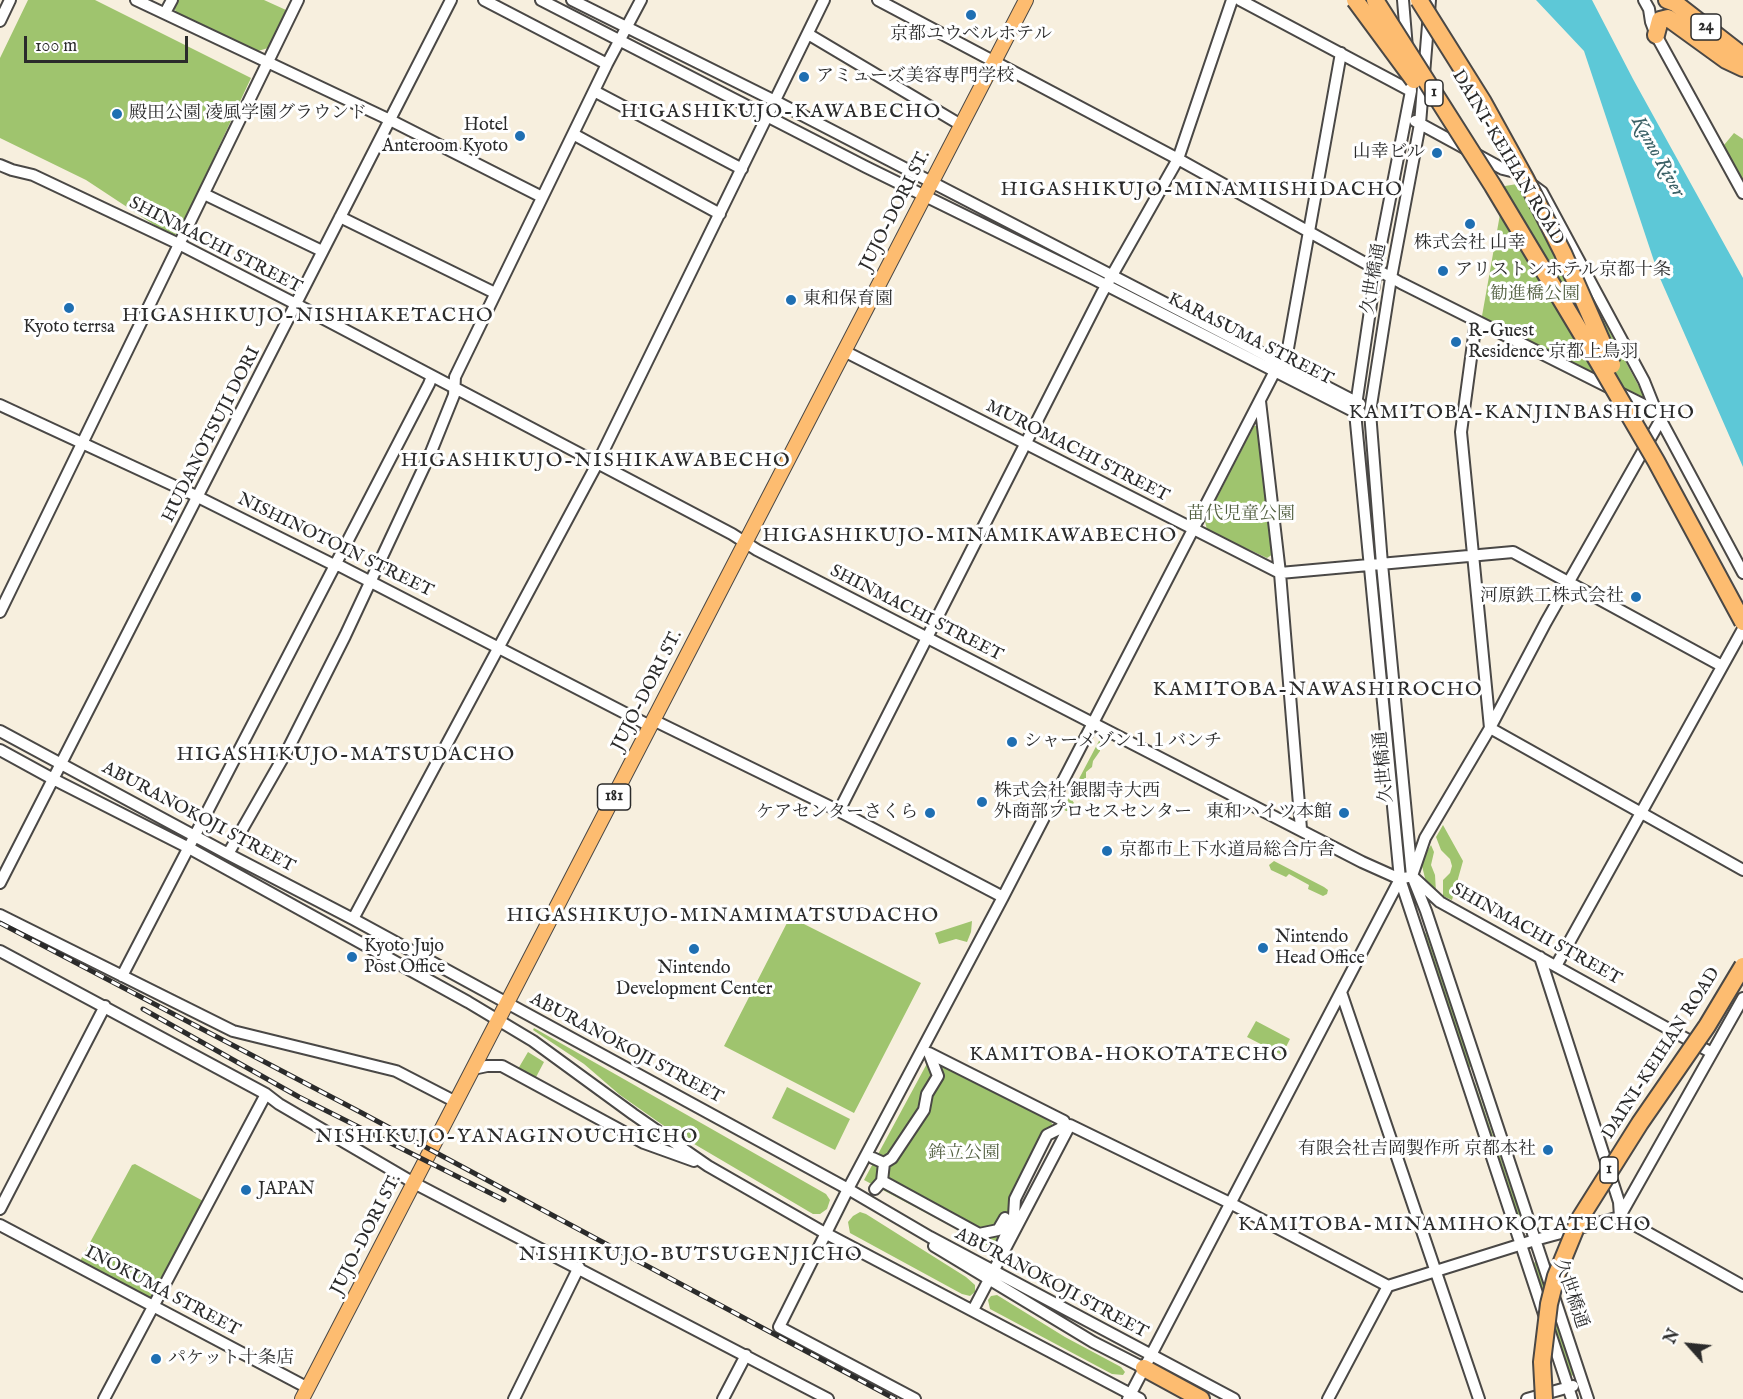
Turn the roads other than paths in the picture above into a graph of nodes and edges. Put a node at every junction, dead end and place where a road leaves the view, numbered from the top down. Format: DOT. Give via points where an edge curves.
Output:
graph roads {
  1 [pos="10,0"];
  2 [pos="136,0"];
  3 [pos="172,0"];
  4 [pos="298,0"];
  5 [pos="450,0"];
  6 [pos="484,0"];
  7 [pos="541,0"];
  8 [pos="572,0"];
  9 [pos="641,0"];
  10 [pos="824,0"];
  11 [pos="878,0"];
  12 [pos="1026,0"];
  13 [pos="1232,0"];
  14 [pos="1240,0"];
  15 [pos="1355,0"];
  16 [pos="1375,0"];
  17 [pos="1386,0"];
  18 [pos="1403,0"];
  19 [pos="1419,0"];
  20 [pos="1430,0"];
  21 [pos="1644,0"];
  22 [pos="1667,0"];
  23 [pos="165,14"];
  24 [pos="0,21"];
  25 [pos="627,28"];
  26 [pos="808,34"];
  27 [pos="1656,35"];
  28 [pos="620,40"];
  29 [pos="1341,53"];
  30 [pos="1743,56"];
  31 [pos="994,61"];
  32 [pos="268,62"];
  33 [pos="607,64"];
  34 [pos="1743,69"];
  35 [pos="594,91"];
  36 [pos="1411,91"];
  37 [pos="775,101"];
  38 [pos="768,116"];
  39 [pos="1406,118"];
  40 [pos="390,120"];
  41 [pos="961,124"];
  42 [pos="1420,124"];
  43 [pos="573,134"];
  44 [pos="1178,159"];
  45 [pos="0,165"];
  46 [pos="742,169"];
  47 [pos="1493,186"];
  48 [pos="928,189"];
  49 [pos="1743,193"];
  50 [pos="204,194"];
  51 [pos="542,196"];
  52 [pos="720,214"];
  53 [pos="340,217"];
  54 [pos="1308,232"];
  55 [pos="179,244"];
  56 [pos="322,251"];
  57 [pos="1376,270"];
  58 [pos="1391,278"];
  59 [pos="1109,280"];
  60 [pos="495,293"];
  61 [pos="296,305"];
  62 [pos="1476,321"];
  63 [pos="844,351"];
  64 [pos="1280,368"];
  65 [pos="432,376"];
  66 [pos="1622,385"];
  67 [pos="454,388"];
  68 [pos="1260,400"];
  69 [pos="0,405"];
  70 [pos="1356,406"];
  71 [pos="1370,411"];
  72 [pos="1658,416"];
  73 [pos="82,443"];
  74 [pos="1026,444"];
  75 [pos="597,464"];
  76 [pos="198,497"];
  77 [pos="1194,530"];
  78 [pos="745,542"];
  79 [pos="1472,554"];
  80 [pos="1382,564"];
  81 [pos="334,565"];
  82 [pos="1370,565"];
  83 [pos="1280,573"];
  84 [pos="1743,573"];
  85 [pos="1569,581"];
  86 [pos="370,582"];
  87 [pos="1727,593"];
  88 [pos="0,612"];
  89 [pos="1743,622"];
  90 [pos="1743,629"];
  91 [pos="927,638"];
  92 [pos="498,646"];
  93 [pos="1722,666"];
  94 [pos="652,723"];
  95 [pos="1093,724"];
  96 [pos="1490,728"];
  97 [pos="0,730"];
  98 [pos="0,750"];
  99 [pos="61,764"];
  100 [pos="54,779"];
  101 [pos="839,811"];
  102 [pos="1641,813"];
  103 [pos="1301,829"];
  104 [pos="195,836"];
  105 [pos="189,848"];
  106 [pos="228,854"];
  107 [pos="1743,870"];
  108 [pos="1412,876"];
  109 [pos="1400,879"];
  110 [pos="0,883"];
  111 [pos="1003,897"];
  112 [pos="0,915"];
  113 [pos="353,919"];
  114 [pos="0,951"];
  115 [pos="1540,957"];
  116 [pos="1556,966"];
  117 [pos="1743,966"];
  118 [pos="122,976"];
  119 [pos="1341,992"];
  120 [pos="1743,998"];
  121 [pos="507,1004"];
  122 [pos="105,1006"];
  123 [pos="498,1020"];
  124 [pos="1712,1053"];
  125 [pos="473,1069"];
  126 [pos="1479,1074"];
  127 [pos="1465,1079"];
  128 [pos="266,1094"];
  129 [pos="456,1102"];
  130 [pos="708,1166"];
  131 [pos="414,1182"];
  132 [pos="848,1189"];
  133 [pos="1015,1199"];
  134 [pos="1230,1203"];
  135 [pos="0,1209"];
  136 [pos="1620,1217"];
  137 [pos="0,1225"];
  138 [pos="825,1233"];
  139 [pos="1535,1240"];
  140 [pos="1520,1244"];
  141 [pos="996,1254"];
  142 [pos="579,1267"];
  143 [pos="1436,1272"];
  144 [pos="992,1275"];
  145 [pos="1388,1286"];
  146 [pos="1743,1286"];
  147 [pos="153,1306"];
  148 [pos="974,1310"];
  149 [pos="746,1355"];
  150 [pos="1147,1362"];
  151 [pos="1583,1383"];
  152 [pos="1568,1387"];
  153 [pos="305,1394"];
  154 [pos="1133,1397"];
  155 [pos="104,1399"];
  156 [pos="514,1399"];
  157 [pos="723,1399"];
  158 [pos="828,1399"];
  159 [pos="915,1399"];
  160 [pos="1201,1399"];
  161 [pos="1234,1399"];
  162 [pos="1328,1399"];
  163 [pos="1479,1399"];
  164 [pos="1527,1399"];
  165 [pos="1544,1399"];
  166 [pos="1572,1399"];
  167 [pos="1588,1399"];
  1 -- 24 [label="street"];
  2 -- 23 [label="street"];
  3 -- 23 [label="street"];
  4 -- 32 [label="street"];
  5 -- 40 [label="street, HUDANOTSUJI DORI"];
  6 -- 33 [label="street"];
  7 -- 28 [label="street, KARASUMA STREET"];
  8 -- 25 [label="street, KARASUMA STREET"];
  9 -- 25 [label="street"];
  10 -- 26 [label="street"];
  11 -- 31 [label="street"];
  12 -- 31 [label="main road, JUJO-DORI ST. / 181"];
  13 -- 44 [label="street"];
  14 -- 29 [label="street"];
  15 -- 47 [label="highway, bridge"];
  16 -- 47 [label="highway, DAINI-KEIHAN ROAD / 1, bridge"];
  17 -- 66 [label="highway, DAINI-KEIHAN ROAD / 1, bridge"];
  18 -- 36 [label="street, 久世橋通"];
  19 -- 66 [label="highway, bridge" via="1525,178"];
  20 -- 42 [label="street, 久世橋通"];
  21 -- 27 [label="street"];
  22 -- 30 [label="highway, 24"];
  23 -- 32 [label="street"];
  25 -- 28 [label="street"];
  25 -- 37 [label="street, KARASUMA STREET"];
  26 -- 37 [label="street"];
  26 -- 41 [label="street"];
  27 -- 34 [label="highway" via="1660,20 1668,18"];
  27 -- 49 [label="street"];
  28 -- 33 [label="street"];
  28 -- 38 [label="street, KARASUMA STREET"];
  29 -- 36 [label="street"];
  29 -- 54 [label="street"];
  31 -- 41 [label="main road, JUJO-DORI ST. / 181"];
  31 -- 44 [label="street"];
  32 -- 40 [label="street"];
  32 -- 50 [label="street"];
  33 -- 35 [label="street"];
  35 -- 43 [label="street"];
  35 -- 46 [label="street"];
  36 -- 39 [label="street, 久世橋通"];
  37 -- 38 [label="street"];
  37 -- 48 [label="street, KARASUMA STREET"];
  38 -- 46 [label="street"];
  38 -- 48 [label="street, KARASUMA STREET"];
  39 -- 42 [label="street"];
  39 -- 57 [label="street, 久世橋通"];
  40 -- 51 [label="street"];
  40 -- 53 [label="street, HUDANOTSUJI DORI"];
  41 -- 48 [label="main road, JUJO-DORI ST. / 181"];
  42 -- 58 [label="street, 久世橋通"];
  42 -- 72 [label="street" via="1515,172 1542,192 1644,381"];
  43 -- 51 [label="street"];
  43 -- 52 [label="street"];
  44 -- 54 [label="street"];
  44 -- 59 [label="street"];
  45 -- 55 [label="street, SHINMACHI STREET" via="33,175"];
  46 -- 52 [label="street"];
  47 -- 87 [label="highway, DAINI-KEIHAN ROAD / 1, bridge" via="1650,451"];
  48 -- 59 [label="street, KARASUMA STREET"];
  48 -- 63 [label="main road, JUJO-DORI ST. / 181"];
  50 -- 55 [label="street"];
  50 -- 56 [label="street"];
  51 -- 60 [label="street"];
  52 -- 75 [label="street"];
  53 -- 56 [label="street, HUDANOTSUJI DORI"];
  53 -- 60 [label="street"];
  54 -- 57 [label="street"];
  54 -- 64 [label="street"];
  55 -- 61 [label="street, SHINMACHI STREET"];
  55 -- 73 [label="street"];
  56 -- 61 [label="street, HUDANOTSUJI DORI"];
  57 -- 58 [label="street"];
  57 -- 70 [label="street, 久世橋通"];
  58 -- 62 [label="street"];
  58 -- 71 [label="street, 久世橋通"];
  59 -- 64 [label="street, KARASUMA STREET"];
  59 -- 74 [label="street"];
  60 -- 67 [label="street" via="455,376"];
  61 -- 65 [label="street, SHINMACHI STREET"];
  61 -- 76 [label="street, HUDANOTSUJI DORI"];
  62 -- 72 [label="street"];
  62 -- 79 [label="street" via="1461,432"];
  63 -- 74 [label="street, MUROMACHI STREET"];
  63 -- 78 [label="main road, JUJO-DORI ST. / 181"];
  64 -- 68 [label="street"];
  64 -- 70 [label="street, KARASUMA STREET"];
  65 -- 67 [label="street, SHINMACHI STREET"];
  65 -- 81 [label="street"];
  66 -- 87 [label="highway, DAINI-KEIHAN ROAD / 1, bridge" via="1696,523"];
  67 -- 75 [label="street, SHINMACHI STREET"];
  67 -- 86 [label="street" via="431,452"];
  68 -- 77 [label="street"];
  68 -- 83 [label="street"];
  69 -- 73 [label="street, NISHINOTOIN STREET"];
  70 -- 71 [label="street"];
  70 -- 82 [label="street, 久世橋通"];
  71 -- 80 [label="street, 久世橋通"];
  72 -- 84 [label="street"];
  72 -- 85 [label="street"];
  73 -- 76 [label="street, NISHINOTOIN STREET"];
  73 -- 88 [label="street"];
  74 -- 77 [label="street, MUROMACHI STREET"];
  74 -- 91 [label="street"];
  75 -- 78 [label="street, SHINMACHI STREET"];
  75 -- 92 [label="street"];
  76 -- 81 [label="street, NISHINOTOIN STREET"];
  76 -- 99 [label="street, HUDANOTSUJI DORI"];
  77 -- 83 [label="street, MUROMACHI STREET"];
  77 -- 95 [label="street"];
  78 -- 91 [label="street, SHINMACHI STREET"];
  78 -- 94 [label="main road, JUJO-DORI ST. / 181"];
  79 -- 80 [label="street"];
  79 -- 85 [label="street" via="1513,552"];
  79 -- 96 [label="street"];
  80 -- 82 [label="street"];
  80 -- 108 [label="street, 久世橋通"];
  81 -- 86 [label="street, NISHINOTOIN STREET"];
  81 -- 104 [label="street"];
  82 -- 83 [label="street"];
  82 -- 109 [label="street, 久世橋通"];
  83 -- 103 [label="street"];
  85 -- 93 [label="street"];
  85 -- 96 [label="street"];
  86 -- 92 [label="street, NISHINOTOIN STREET"];
  86 -- 106 [label="street" via="302,722"];
  87 -- 89 [label="highway, DAINI-KEIHAN ROAD / 1, bridge"];
  90 -- 93 [label="street"];
  91 -- 95 [label="street, SHINMACHI STREET"];
  91 -- 101 [label="street"];
  92 -- 94 [label="street, NISHINOTOIN STREET"];
  92 -- 113 [label="street"];
  93 -- 102 [label="street"];
  94 -- 101 [label="street, NISHINOTOIN STREET"];
  94 -- 121 [label="main road, JUJO-DORI ST. / 181"];
  95 -- 103 [label="street, SHINMACHI STREET"];
  95 -- 111 [label="street"];
  96 -- 102 [label="street"];
  96 -- 108 [label="street" via="1425,838"];
  97 -- 99 [label="street, ABURANOKOJI STREET"];
  98 -- 100 [label="street, ABURANOKOJI STREET"];
  99 -- 100 [label="street, HUDANOTSUJI DORI"];
  99 -- 104 [label="street, ABURANOKOJI STREET"];
  100 -- 105 [label="street, ABURANOKOJI STREET"];
  100 -- 110 [label="street, HUDANOTSUJI DORI"];
  101 -- 111 [label="street, NISHINOTOIN STREET"];
  102 -- 107 [label="street"];
  102 -- 116 [label="street"];
  103 -- 109 [label="street, SHINMACHI STREET"];
  104 -- 105 [label="street"];
  104 -- 106 [label="street, ABURANOKOJI STREET"];
  105 -- 118 [label="street"];
  105 -- 123 [label="street, ABURANOKOJI STREET"];
  106 -- 113 [label="street, ABURANOKOJI STREET"];
  108 -- 109 [label="street"];
  108 -- 115 [label="street, SHINMACHI STREET" via="1440,902"];
  108 -- 126 [label="street, 久世橋通"];
  109 -- 119 [label="street"];
  109 -- 127 [label="street, 久世橋通"];
  111 -- 132 [label="street"];
  112 -- 118 [label="street"];
  113 -- 121 [label="street, ABURANOKOJI STREET"];
  114 -- 122 [label="street"];
  115 -- 116 [label="street, SHINMACHI STREET"];
  115 -- 136 [label="street" via="1619,1202"];
  116 -- 124 [label="street, SHINMACHI STREET"];
  117 -- 165 [label="highway, DAINI-KEIHAN ROAD / 1, bridge" via="1579,1220 1549,1304 1542,1362"];
  118 -- 129 [label="street" via="233,1031 396,1071"];
  119 -- 134 [label="street"];
  119 -- 143 [label="street"];
  120 -- 124 [label="street"];
  121 -- 123 [label="main road, JUJO-DORI ST. / 181"];
  121 -- 132 [label="street, ABURANOKOJI STREET"];
  122 -- 128 [label="street"];
  122 -- 135 [label="street"];
  123 -- 125 [label="main road, JUJO-DORI ST. / 181"];
  123 -- 130 [label="street, ABURANOKOJI STREET"];
  124 -- 136 [label="street"];
  125 -- 129 [label="main road, JUJO-DORI ST. / 181"];
  125 -- 130 [label="street" via="502,1066 644,1143"];
  126 -- 127 [label="street"];
  126 -- 139 [label="street, 久世橋通"];
  127 -- 140 [label="street, 久世橋通"];
  128 -- 131 [label="street"];
  128 -- 147 [label="street"];
  129 -- 131 [label="main road, JUJO-DORI ST. / 181"];
  130 -- 138 [label="street, ABURANOKOJI STREET"];
  131 -- 142 [label="street"];
  131 -- 153 [label="main road, JUJO-DORI ST. / 181"];
  132 -- 138 [label="street"];
  132 -- 144 [label="street, ABURANOKOJI STREET"];
  133 -- 133 [label="street" via="1047,1135 1061,1128 1064,1121 928,1053 938,1076 927,1094 924,1110 892,1158 878,1160 879,1185 979,1233 998,1230"];
  133 -- 141 [label="street" via="1014,1216"];
  134 -- 144 [label="street" via="1070,1125"];
  134 -- 145 [label="street"];
  134 -- 150 [label="street"];
  136 -- 139 [label="street"];
  136 -- 146 [label="street"];
  137 -- 147 [label="street, INOKUMA STREET"];
  138 -- 148 [label="street, ABURANOKOJI STREET"];
  138 -- 159 [label="street" via="779,1327"];
  139 -- 140 [label="street"];
  139 -- 151 [label="street, 久世橋通"];
  140 -- 143 [label="street"];
  140 -- 152 [label="street, 久世橋通"];
  142 -- 149 [label="street"];
  142 -- 156 [label="street"];
  143 -- 145 [label="street"];
  143 -- 163 [label="street"];
  144 -- 148 [label="street"];
  144 -- 150 [label="street, ABURANOKOJI STREET" via="1093,1342"];
  145 -- 162 [label="street"];
  147 -- 153 [label="street, INOKUMA STREET"];
  147 -- 155 [label="street"];
  148 -- 154 [label="street, ABURANOKOJI STREET"];
  149 -- 157 [label="street"];
  149 -- 158 [label="street"];
  150 -- 154 [label="street"];
  150 -- 160 [label="highway"];
  150 -- 161 [label="street, ABURANOKOJI STREET"];
  151 -- 152 [label="street"];
  151 -- 167 [label="street, 久世橋通"];
  152 -- 164 [label="street"];
  152 -- 166 [label="street, 久世橋通"];
}
